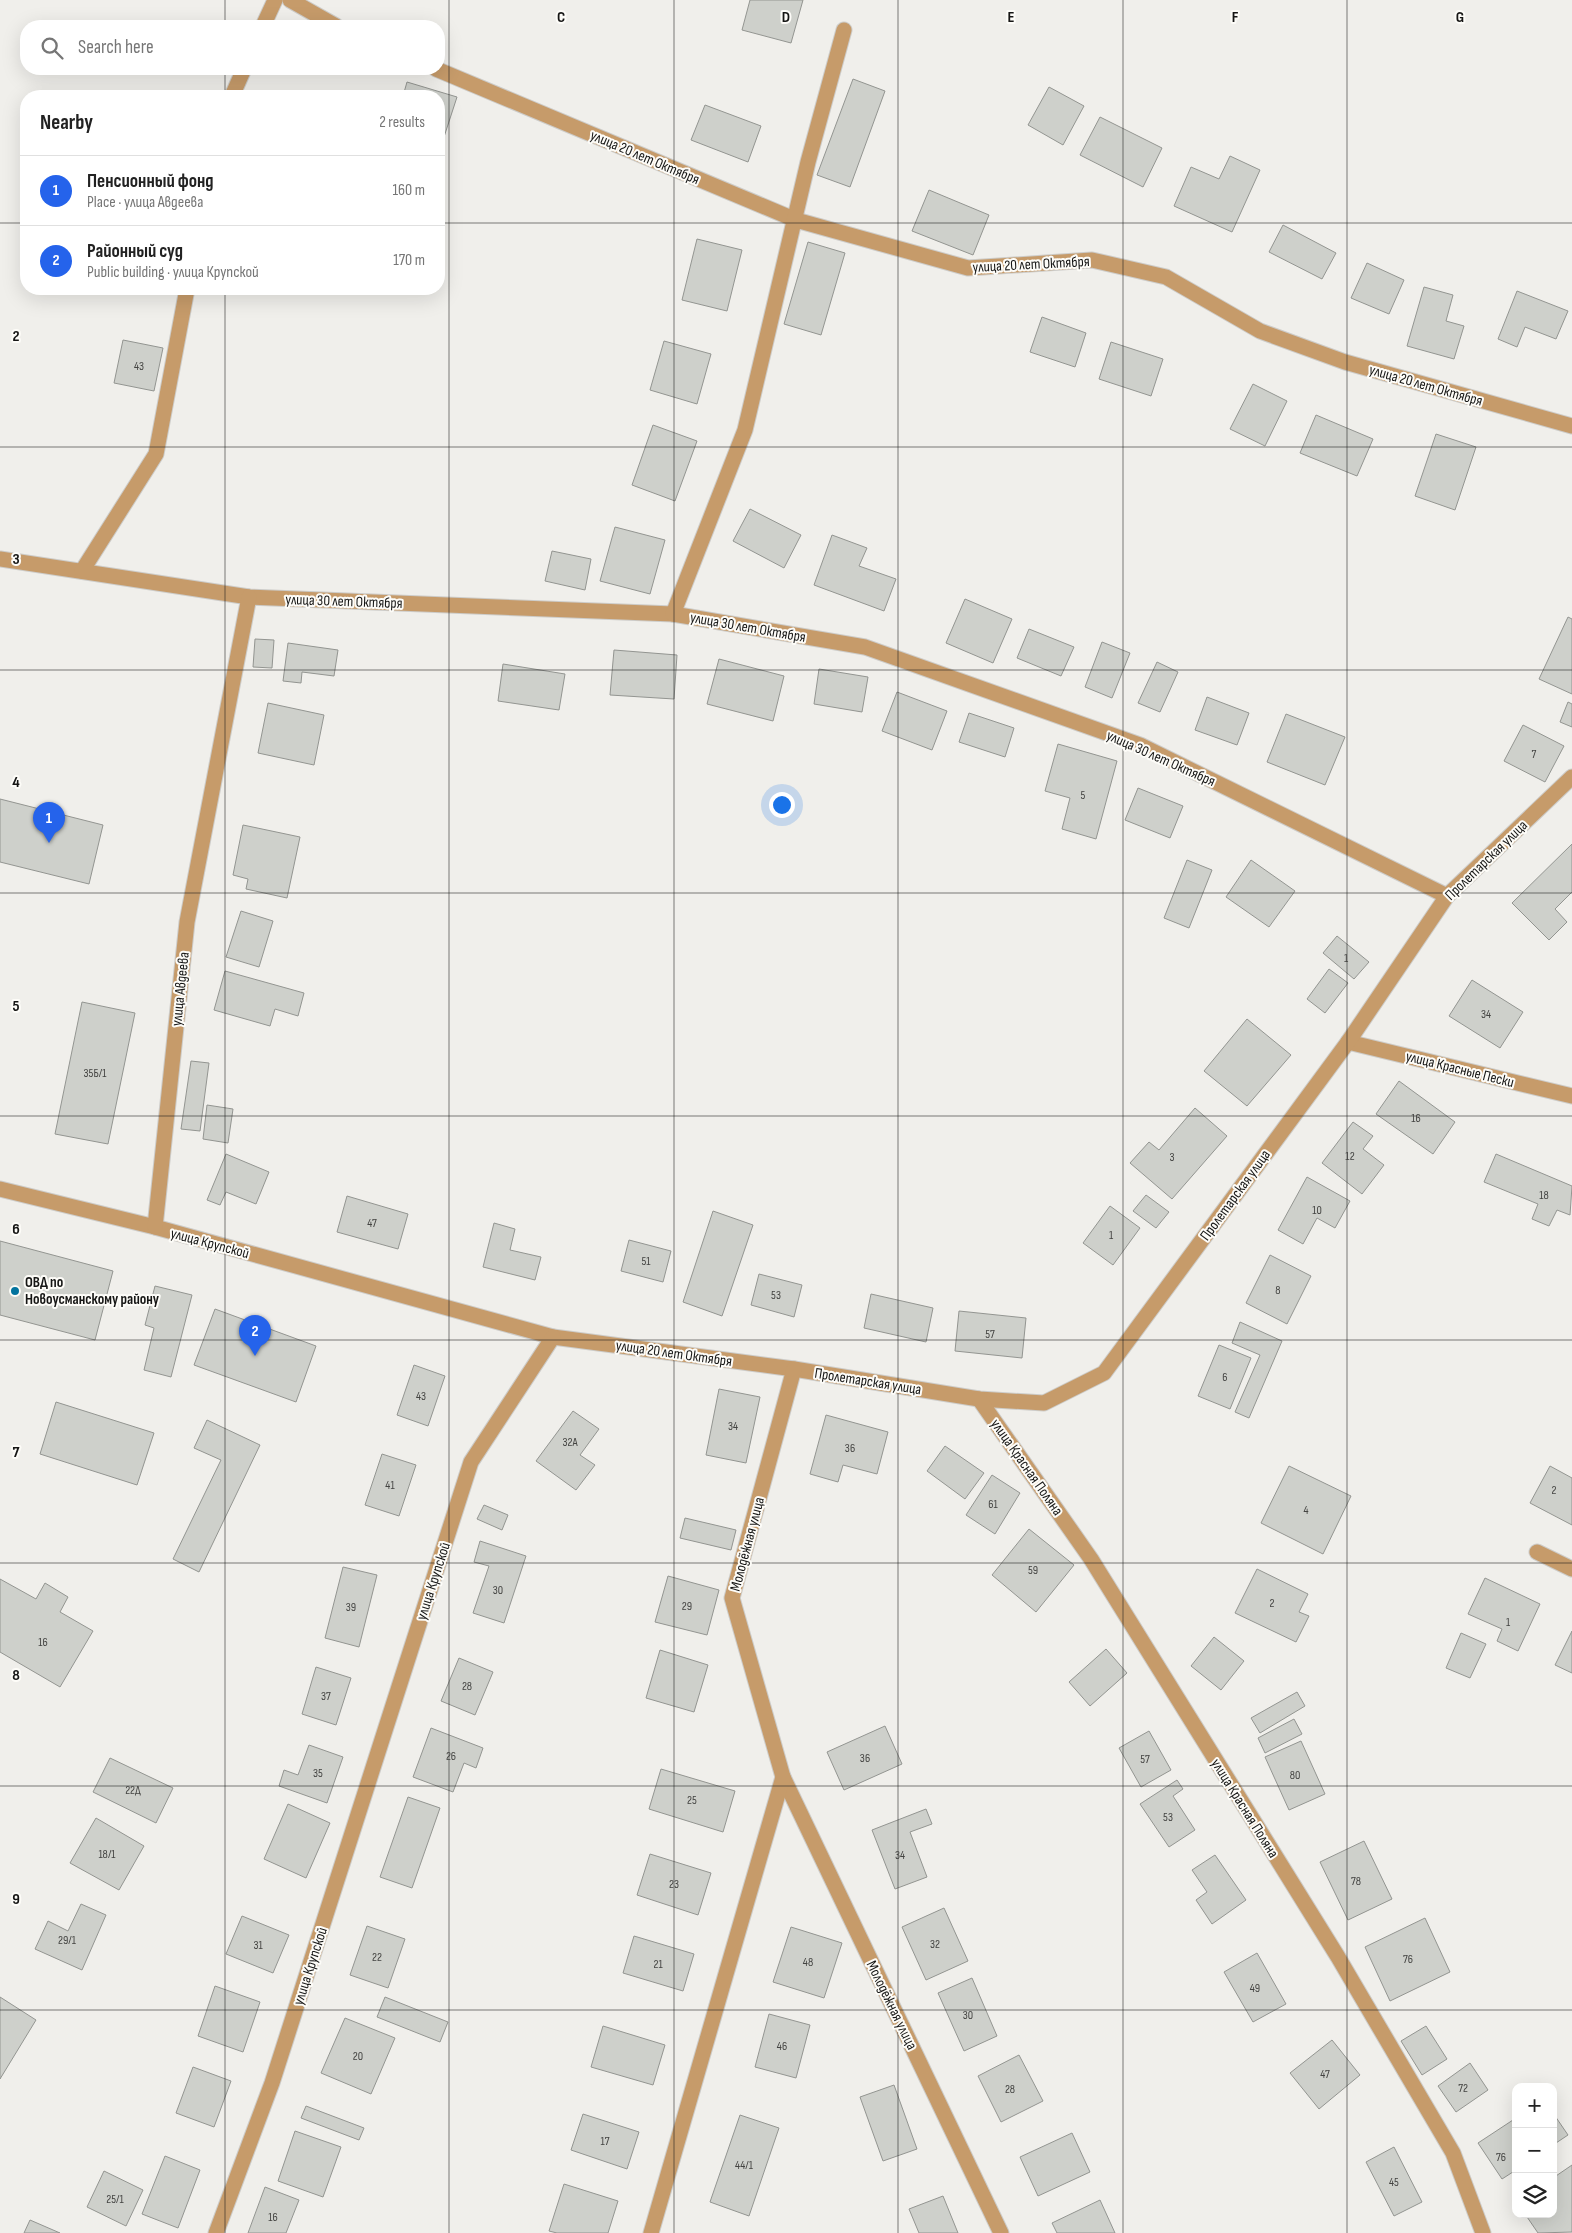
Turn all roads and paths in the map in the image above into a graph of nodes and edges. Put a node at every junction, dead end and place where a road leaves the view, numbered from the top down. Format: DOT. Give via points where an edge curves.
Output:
graph roads {
  1 [pos="275,0"];
  2 [pos="290,0"];
  3 [pos="266,20"];
  4 [pos="325,20"];
  5 [pos="844,30"];
  6 [pos="445,73"];
  7 [pos="241,75"];
  8 [pos="235,90"];
  9 [pos="796,220"];
  10 [pos="186,295"];
  11 [pos="1572,426"];
  12 [pos="0,559"];
  13 [pos="82,571"];
  14 [pos="249,597"];
  15 [pos="672,614"];
  16 [pos="1572,777"];
  17 [pos="1447,896"];
  18 [pos="1348,1042"];
  19 [pos="1572,1096"];
  20 [pos="0,1189"];
  21 [pos="154,1227"];
  22 [pos="553,1337"];
  23 [pos="794,1369"];
  24 [pos="979,1399"];
  25 [pos="1537,1552"];
  26 [pos="1572,1569"];
  27 [pos="783,1777"];
  28 [pos="216,2233"];
  29 [pos="650,2233"];
  30 [pos="1001,2233"];
  31 [pos="1483,2233"];
  1 -- 3 [label="street"];
  2 -- 4 [label="street"];
  5 -- 9 [label="street" via="808,162"];
  6 -- 9 [label="street, улица 20 лет Октября"];
  7 -- 8 [label="street"];
  9 -- 11 [label="street, улица 20 лет Октября" via="968,268 1092,260 1166,277 1260,331 1345,362"];
  9 -- 15 [label="street" via="745,430"];
  10 -- 13 [label="street" via="156,454"];
  12 -- 13 [label="street, улица 30 лет Октября"];
  13 -- 14 [label="street, улица 30 лет Октября"];
  14 -- 15 [label="street, улица 30 лет Октября"];
  14 -- 21 [label="street, улица Авдеева" via="187,922"];
  15 -- 17 [label="street, улица 30 лет Октября" via="865,648 1140,745"];
  16 -- 17 [label="street, Пролетарская улица"];
  17 -- 18 [label="street, Пролетарская улица"];
  18 -- 19 [label="street, улица Красные Пески"];
  18 -- 24 [label="street, Пролетарская улица" via="1104,1373 1044,1403"];
  20 -- 21 [label="street"];
  21 -- 22 [label="street, улица Крупской"];
  22 -- 23 [label="street, улица 20 лет Октября"];
  22 -- 28 [label="street, улица Крупской" via="471,1462 272,2083"];
  23 -- 24 [label="street, Пролетарская улица"];
  23 -- 27 [label="street, Молодёжная улица" via="732,1598"];
  24 -- 31 [label="street, улица Красная Поляна" via="1091,1558 1338,1958 1453,2153"];
  25 -- 26 [label="street"];
  27 -- 29 [label="street"];
  27 -- 30 [label="street, Молодёжная улица"];
}
